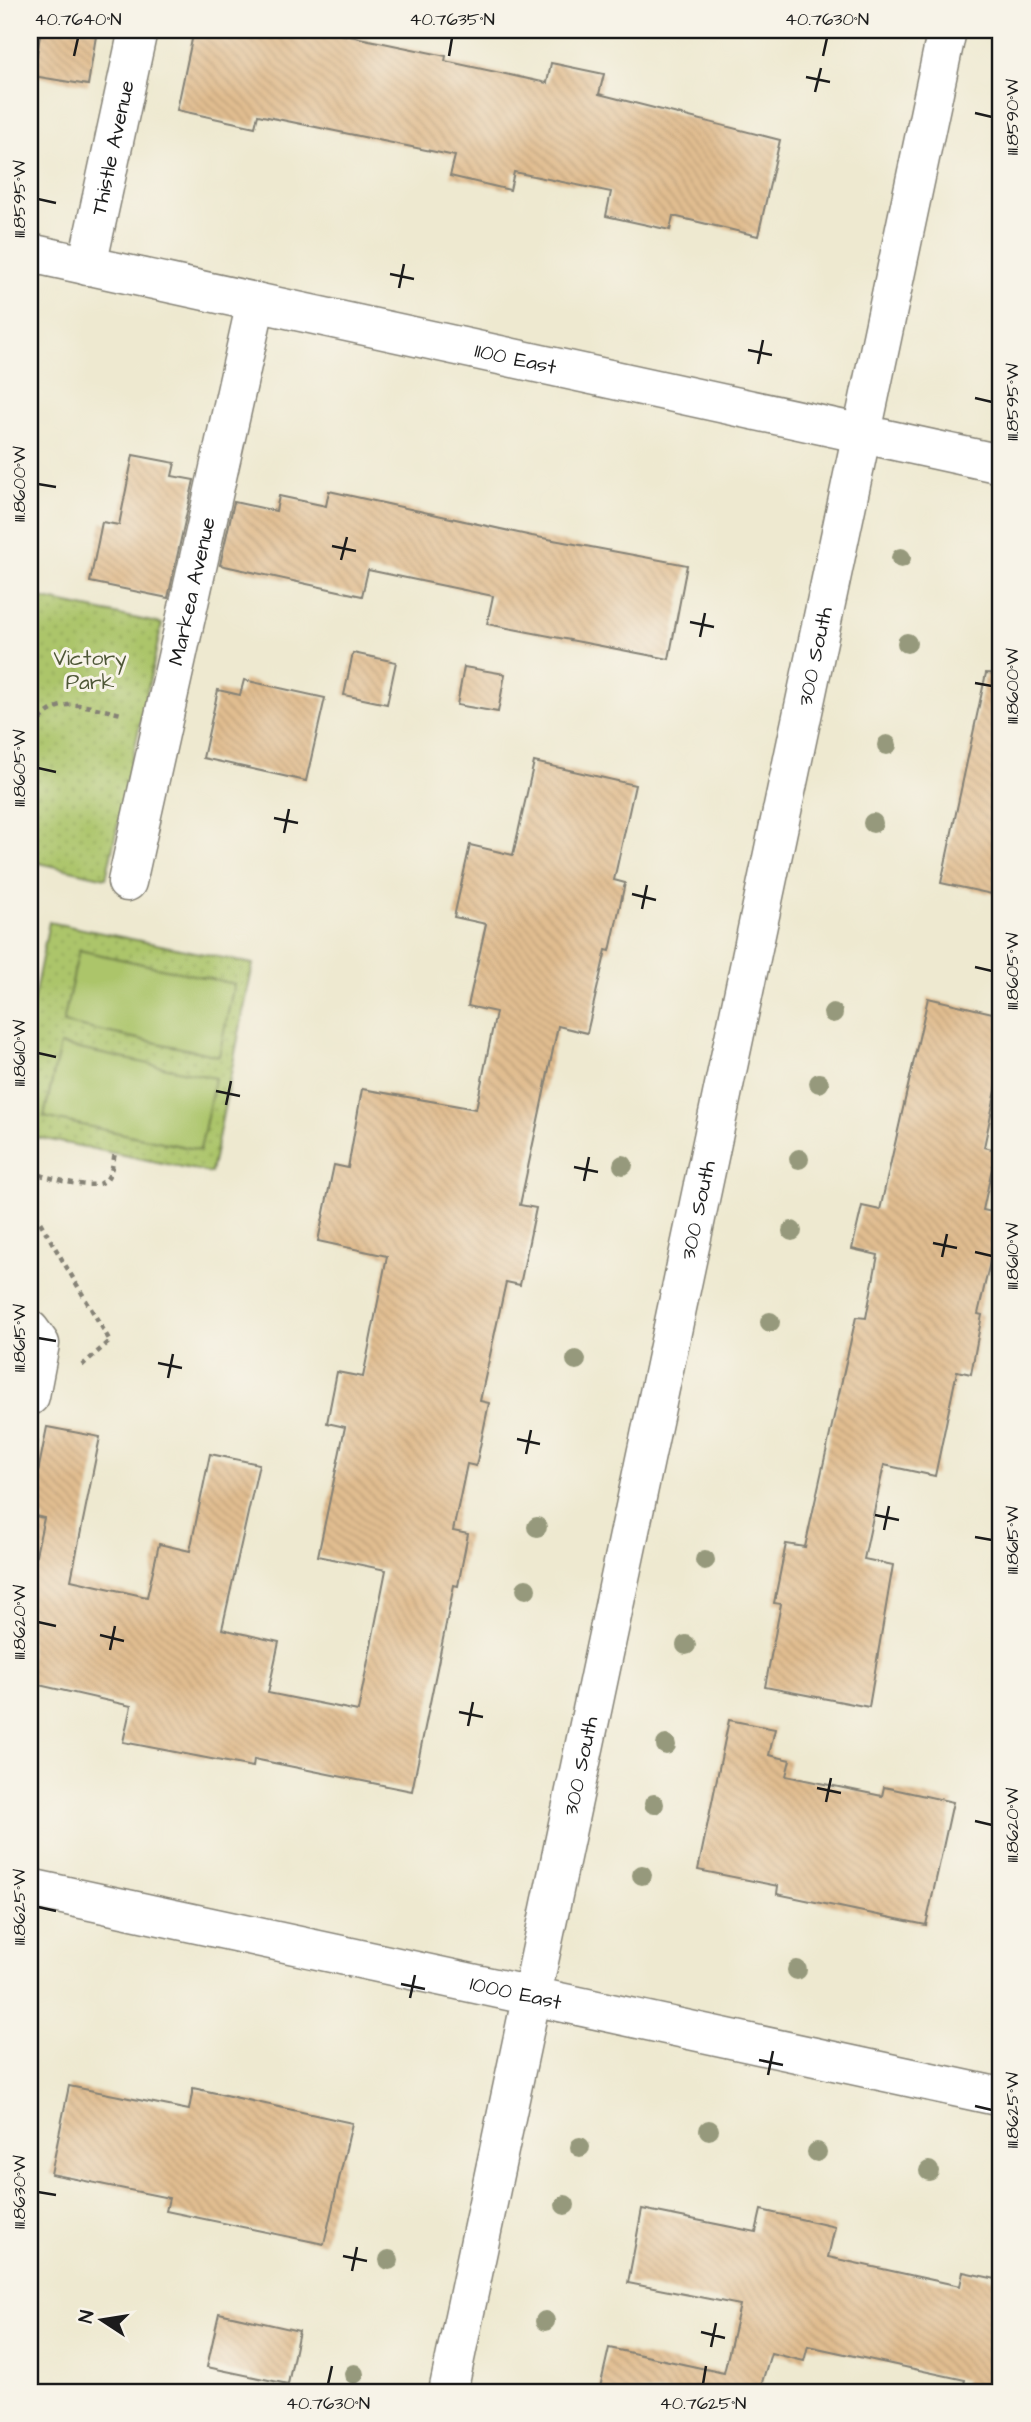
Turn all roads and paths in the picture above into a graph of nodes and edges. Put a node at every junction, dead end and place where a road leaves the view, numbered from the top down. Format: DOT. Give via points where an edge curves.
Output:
graph roads {
  1 [pos="138,30"];
  2 [pos="947,30"];
  3 [pos="30,253"];
  4 [pos="87,266"];
  5 [pos="256,302"];
  6 [pos="862,434"];
  7 [pos="1001,464"];
  8 [pos="162,723"];
  9 [pos="30,737"];
  10 [pos="127,882"];
  11 [pos="115,1153"];
  12 [pos="30,1172"];
  13 [pos="30,1330"];
  14 [pos="30,1396"];
  15 [pos="30,1888"];
  16 [pos="532,1996"];
  17 [pos="1001,2096"];
  18 [pos="448,2392"];
  1 -- 4 [label="street, Thistle Avenue"];
  2 -- 6 [label="street, 300 South"];
  3 -- 4 [label="street, 1100 East"];
  4 -- 5 [label="street, 1100 East"];
  5 -- 6 [label="street, 1100 East"];
  5 -- 8 [label="street, Markea Avenue"];
  6 -- 7 [label="street, 1100 East"];
  6 -- 16 [label="street, 300 South"];
  8 -- 9 [label="path" via="65,705 44,714"];
  8 -- 10 [label="street, Markea Avenue"];
  11 -- 12 [label="path" via="108,1178 101,1184"];
  13 -- 14 [label="street" via="40,1344"];
  15 -- 16 [label="street, 1000 East"];
  16 -- 17 [label="street, 1000 East"];
  16 -- 18 [label="street, 300 South"];
}
